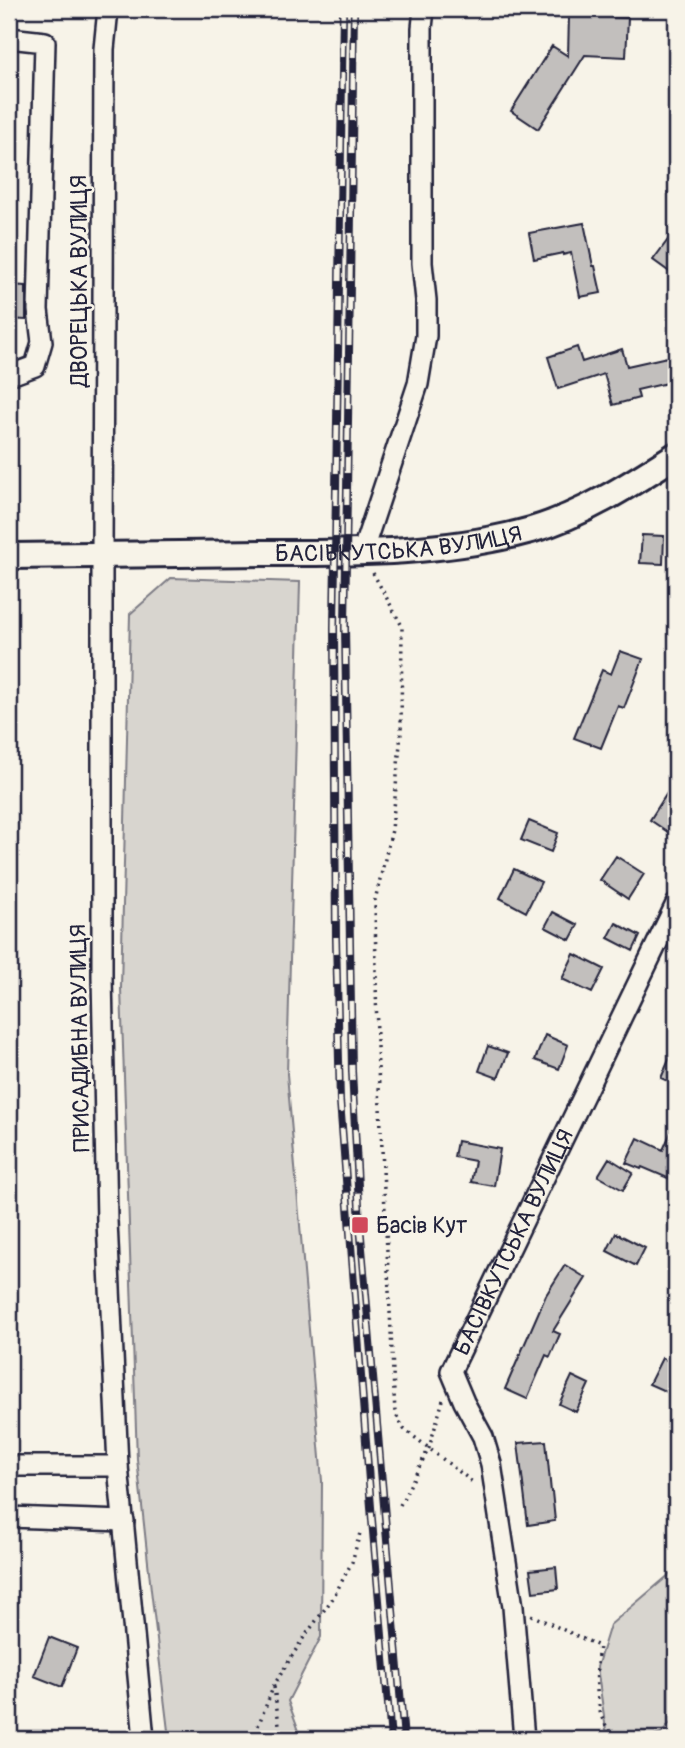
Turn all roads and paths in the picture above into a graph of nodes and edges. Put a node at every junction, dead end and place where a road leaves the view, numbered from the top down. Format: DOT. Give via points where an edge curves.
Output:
graph roads {
  1 [pos="108,9"];
  2 [pos="424,9"];
  3 [pos="9,38"];
  4 [pos="9,373"];
  5 [pos="676,455"];
  6 [pos="362,553"];
  7 [pos="102,554"];
  8 [pos="9,556"];
  9 [pos="676,904"];
  10 [pos="676,943"];
  11 [pos="653,952"];
  12 [pos="451,1371"];
  13 [pos="429,1448"];
  14 [pos="9,1466"];
  15 [pos="118,1466"];
  16 [pos="497,1502"];
  17 [pos="400,1505"];
  18 [pos="9,1517"];
  19 [pos="124,1521"];
  20 [pos="360,1533"];
  21 [pos="513,1607"];
  22 [pos="274,1685"];
  23 [pos="144,1739"];
  24 [pos="253,1739"];
  25 [pos="281,1739"];
  26 [pos="524,1739"];
  27 [pos="617,1739"];
  1 -- 7 [label="street, ДВОРЕЦЬКА ВУЛИЦЯ"];
  2 -- 6 [label="street" via="422,263 426,336 418,384"];
  3 -- 4 [label="street" via="45,42 38,310 42,342 35,366"];
  5 -- 6 [label="main road, БАСІВКУТСЬКА ВУЛИЦЯ" via="617,492 534,529 453,545"];
  6 -- 7 [label="main road, БАСІВКУТСЬКА ВУЛИЦЯ"];
  6 -- 13 [label="path" via="402,626 401,733 392,830 375,900 377,1047 395,1413 404,1429"];
  7 -- 8 [label="main road, БАСІВКУТСЬКА ВУЛИЦЯ"];
  7 -- 15 [label="street, ПРИСАДИБНА ВУЛИЦЯ" via="102,975"];
  9 -- 11 [label="street, БАСІВКУТСЬКА ВУЛИЦЯ"];
  10 -- 11 [label="street"];
  11 -- 12 [label="street, БАСІВКУТСЬКА ВУЛИЦЯ"];
  12 -- 13 [label="path"];
  12 -- 16 [label="street, БАСІВКУТСЬКА ВУЛИЦЯ" via="484,1437"];
  13 -- 16 [label="path"];
  13 -- 17 [label="path"];
  14 -- 15 [label="street"];
  15 -- 19 [label="street, ПРИСАДИБНА ВУЛИЦЯ"];
  16 -- 21 [label="street, БАСІВКУТСЬКА ВУЛИЦЯ"];
  18 -- 19 [label="street"];
  19 -- 23 [label="street, ПРИСАДИБНА ВУЛИЦЯ"];
  20 -- 22 [label="path" via="352,1562 333,1598"];
  21 -- 26 [label="street, БАСІВКУТСЬКА ВУЛИЦЯ"];
  21 -- 27 [label="path" via="599,1646 601,1714"];
  22 -- 24 [label="path"];
  22 -- 25 [label="path"];
}
